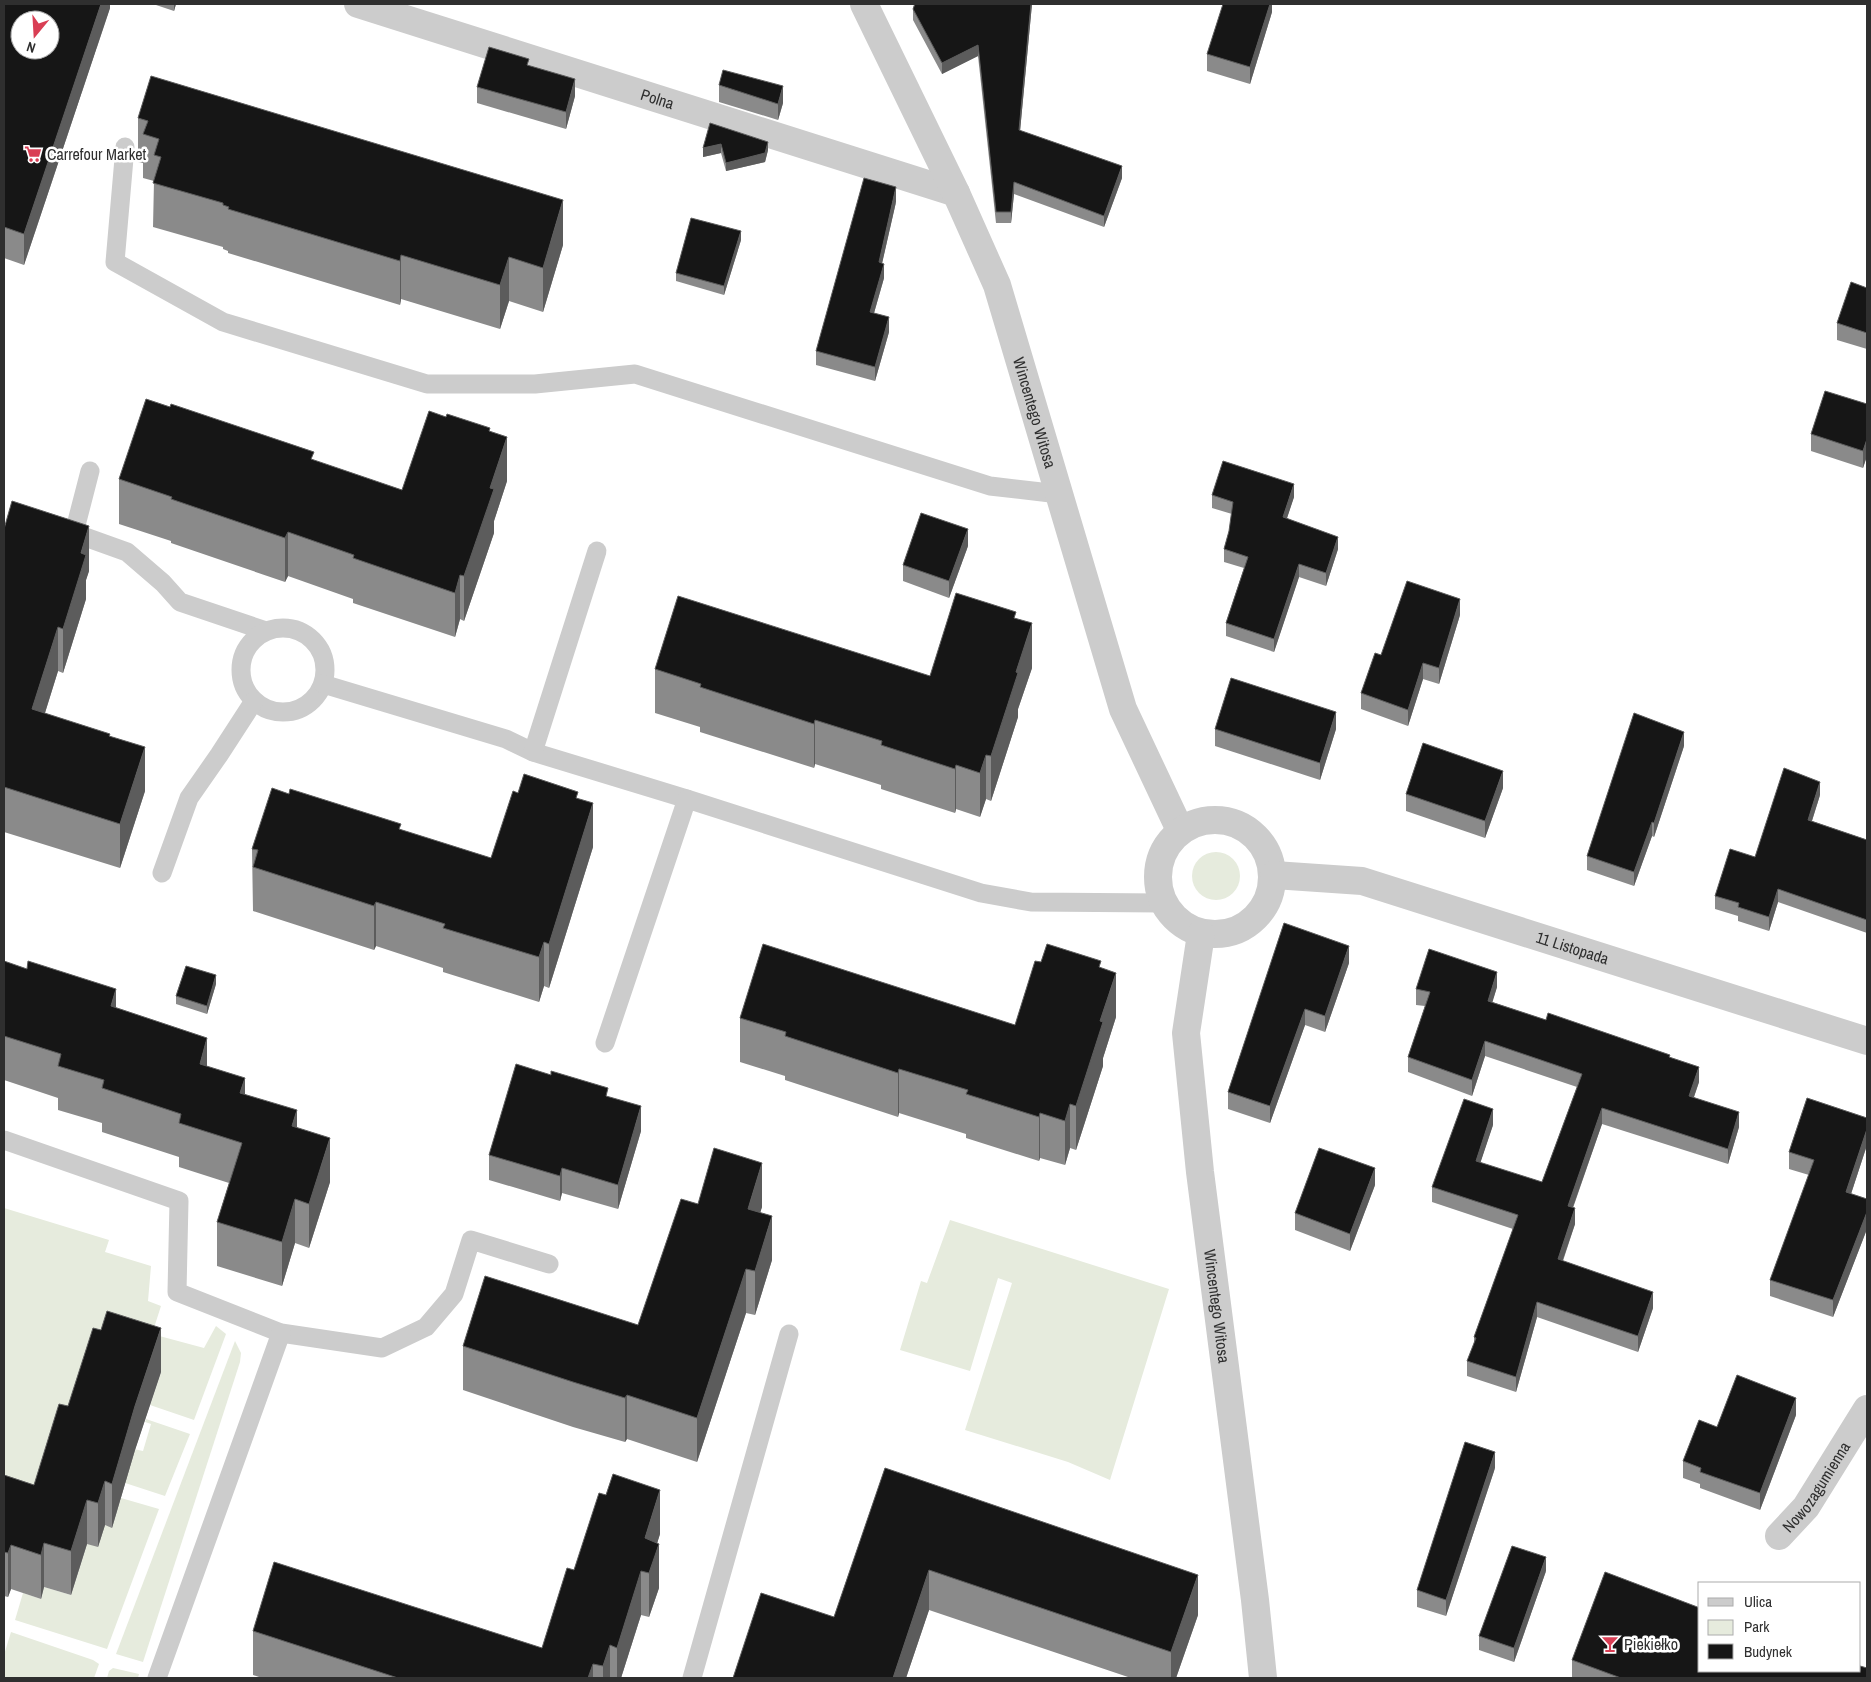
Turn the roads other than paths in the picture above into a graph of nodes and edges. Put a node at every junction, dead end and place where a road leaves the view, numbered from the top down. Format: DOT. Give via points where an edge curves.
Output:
graph roads {
  1 [pos="358,4"];
  2 [pos="864,4"];
  3 [pos="125,148"];
  4 [pos="956,193"];
  5 [pos="90,471"];
  6 [pos="1059,494"];
  7 [pos="596,551"];
  8 [pos="266,631"];
  9 [pos="323,684"];
  10 [pos="254,701"];
  11 [pos="533,752"];
  12 [pos="687,799"];
  13 [pos="1180,830"];
  14 [pos="162,873"];
  15 [pos="1274,875"];
  16 [pos="1162,904"];
  17 [pos="1201,934"];
  18 [pos="1867,1041"];
  19 [pos="605,1042"];
  20 [pos="4,1140"];
  21 [pos="549,1264"];
  22 [pos="281,1333"];
  23 [pos="790,1334"];
  24 [pos="1867,1409"];
  25 [pos="1779,1536"];
  26 [pos="158,1678"];
  27 [pos="692,1678"];
  28 [pos="1264,1678"];
  1 -- 4 [label="street, Polna"];
  2 -- 4 [label="street, Wincentego Witosa"];
  3 -- 6 [label="lane" via="114,262 223,322 427,384 535,384 636,374 990,486"];
  4 -- 6 [label="street, Wincentego Witosa" via="997,285"];
  5 -- 8 [label="lane" via="74,534 126,552 180,602"];
  6 -- 13 [label="street, Wincentego Witosa" via="1123,709"];
  7 -- 11 [label="lane"];
  8 -- 9 [label="lane" via="294,629 317,644 323,657"];
  8 -- 10 [label="lane" via="246,649 241,662 245,689"];
  9 -- 10 [label="lane" via="305,706 292,711 278,712"];
  9 -- 11 [label="lane" via="506,739"];
  10 -- 14 [label="lane" via="189,798"];
  11 -- 12 [label="lane"];
  12 -- 16 [label="lane" via="981,893 1031,902"];
  12 -- 19 [label="lane"];
  13 -- 15 [label="street" via="1207,818 1242,825 1267,850"];
  13 -- 16 [label="street" via="1161,854 1157,879"];
  15 -- 17 [label="street" via="1261,915 1234,932"];
  15 -- 18 [label="street, 11 Listopada" via="1362,881"];
  16 -- 17 [label="street" via="1179,923"];
  17 -- 28 [label="street, Wincentego Witosa" via="1186,1033 1200,1172"];
  20 -- 22 [label="lane" via="179,1201 177,1292"];
  21 -- 22 [label="lane" via="471,1240 454,1294 426,1327 382,1348"];
  22 -- 26 [label="lane"];
  23 -- 27 [label="lane"];
  24 -- 25 [label="street, Nowozagumienna" via="1806,1507"];
}
